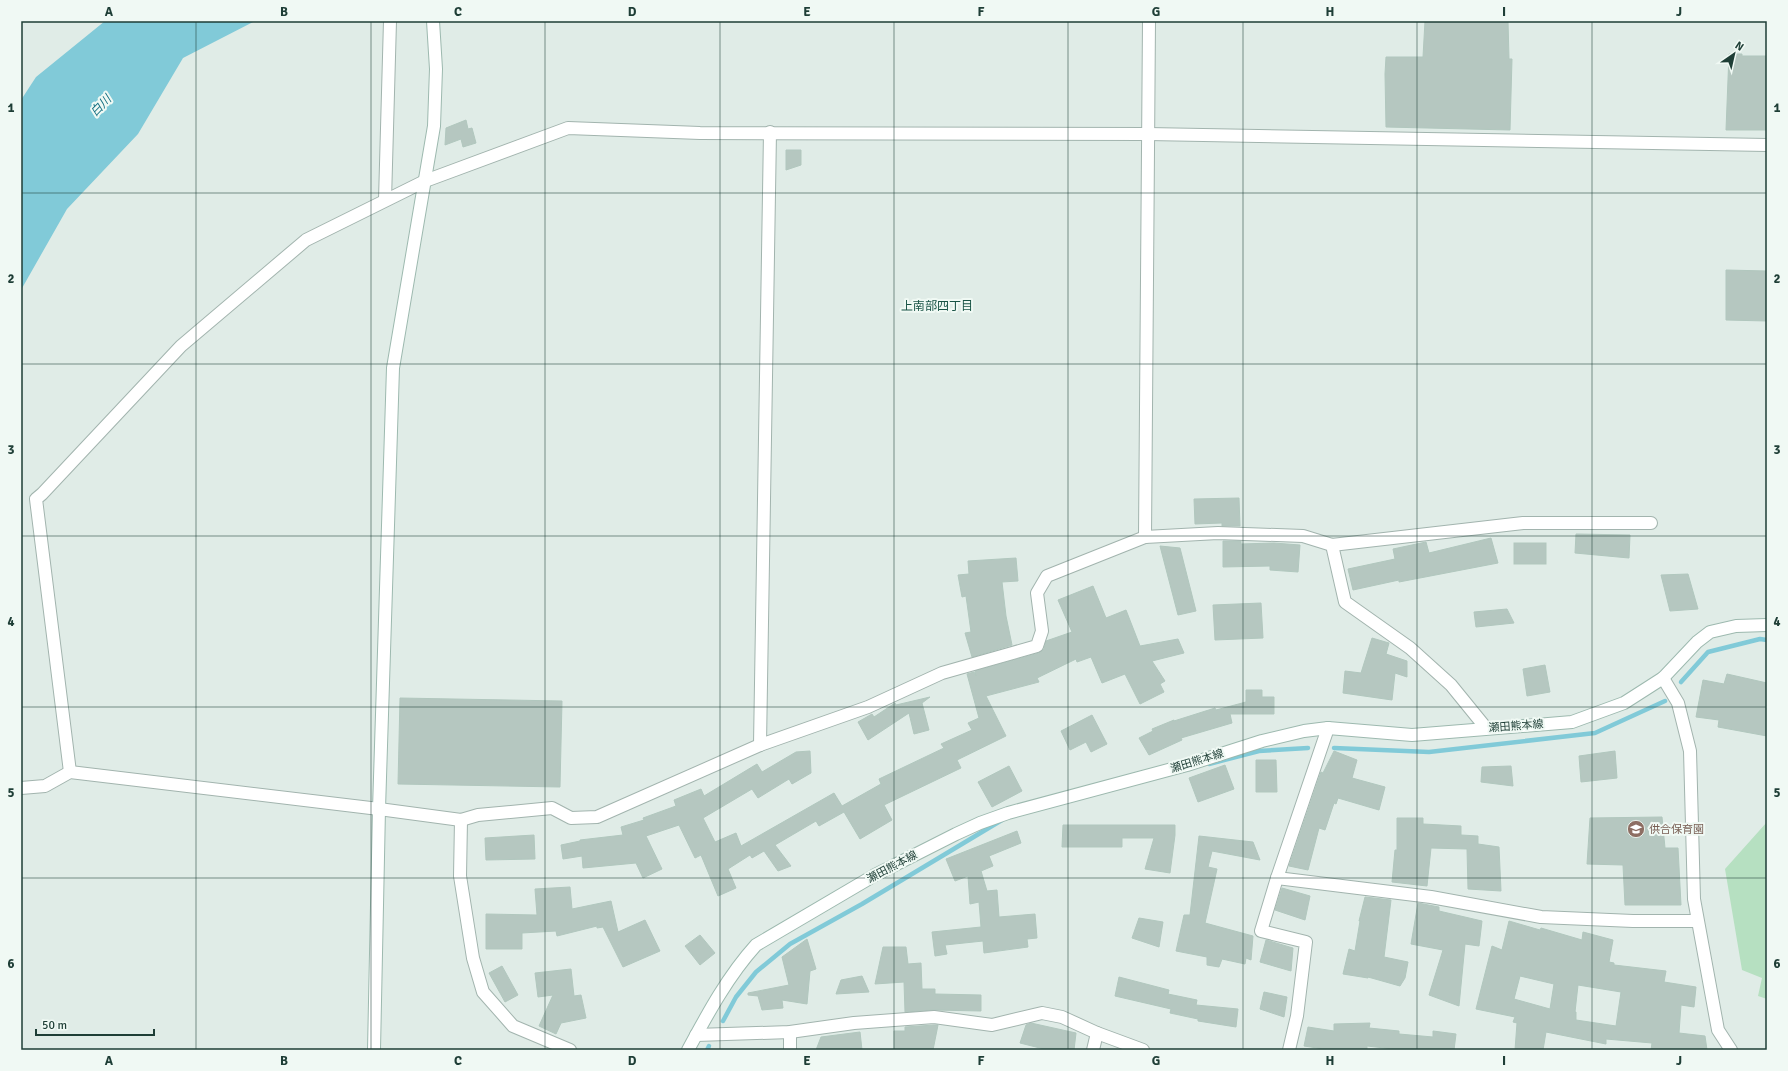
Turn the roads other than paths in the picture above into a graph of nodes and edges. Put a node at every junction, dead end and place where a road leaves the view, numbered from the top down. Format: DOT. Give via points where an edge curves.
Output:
graph roads {
  1 [pos="390,21"];
  2 [pos="433,21"];
  3 [pos="1149,21"];
  4 [pos="770,132"];
  5 [pos="1148,134"];
  6 [pos="1767,145"];
  7 [pos="425,181"];
  8 [pos="385,200"];
  9 [pos="1651,523"];
  10 [pos="1145,537"];
  11 [pos="1332,545"];
  12 [pos="1767,625"];
  13 [pos="1663,678"];
  14 [pos="1328,728"];
  15 [pos="1486,728"];
  16 [pos="760,745"];
  17 [pos="70,772"];
  18 [pos="21,788"];
  19 [pos="379,808"];
  20 [pos="462,820"];
  21 [pos="1277,878"];
  22 [pos="1697,921"];
  23 [pos="790,1032"];
  24 [pos="1097,1033"];
  25 [pos="696,1035"];
  26 [pos="374,1050"];
  27 [pos="570,1050"];
  28 [pos="688,1050"];
  29 [pos="790,1050"];
  30 [pos="1092,1050"];
  31 [pos="1143,1050"];
  32 [pos="1289,1050"];
  33 [pos="1730,1050"];
  1 -- 8 [label="street"];
  2 -- 7 [label="street" via="436,69 434,126"];
  3 -- 5 [label="street"];
  4 -- 5 [label="street"];
  4 -- 7 [label="street" via="700,133 568,128"];
  4 -- 16 [label="street"];
  5 -- 6 [label="street"];
  5 -- 10 [label="street"];
  7 -- 8 [label="street"];
  7 -- 19 [label="street" via="393,368"];
  8 -- 17 [label="street" via="306,240 181,346 36,499"];
  9 -- 11 [label="street" via="1523,523"];
  10 -- 11 [label="street" via="1218,533 1303,536"];
  10 -- 16 [label="street" via="1047,576 1037,593 1042,631 1037,646 942,673 868,707"];
  11 -- 15 [label="street" via="1345,602 1410,648 1451,685"];
  12 -- 13 [label="street, 瀬田熊本線" via="1736,626 1710,632"];
  13 -- 15 [label="street, 瀬田熊本線" via="1624,703 1572,722"];
  13 -- 22 [label="street" via="1678,703 1690,751 1694,899"];
  14 -- 15 [label="street, 瀬田熊本線" via="1412,735"];
  14 -- 21 [label="street"];
  14 -- 25 [label="street, 瀬田熊本線" via="1262,741 1187,765 1008,813 956,834 875,876 756,945 725,986"];
  16 -- 20 [label="street" via="597,817 571,818 552,808 478,815"];
  17 -- 18 [label="street" via="45,786"];
  17 -- 19 [label="street"];
  19 -- 20 [label="street"];
  19 -- 26 [label="street"];
  20 -- 27 [label="street" via="460,876 473,958 483,992 513,1026"];
  21 -- 22 [label="street" via="1431,898 1541,918"];
  21 -- 32 [label="street" via="1261,931 1306,942 1297,1016"];
  22 -- 33 [label="street" via="1718,1030"];
  23 -- 24 [label="street" via="854,1023 934,1017 992,1025 1042,1013 1062,1017"];
  23 -- 25 [label="street"];
  23 -- 29 [label="street"];
  24 -- 30 [label="street"];
  24 -- 31 [label="street"];
  25 -- 28 [label="street, 瀬田熊本線"];
}
